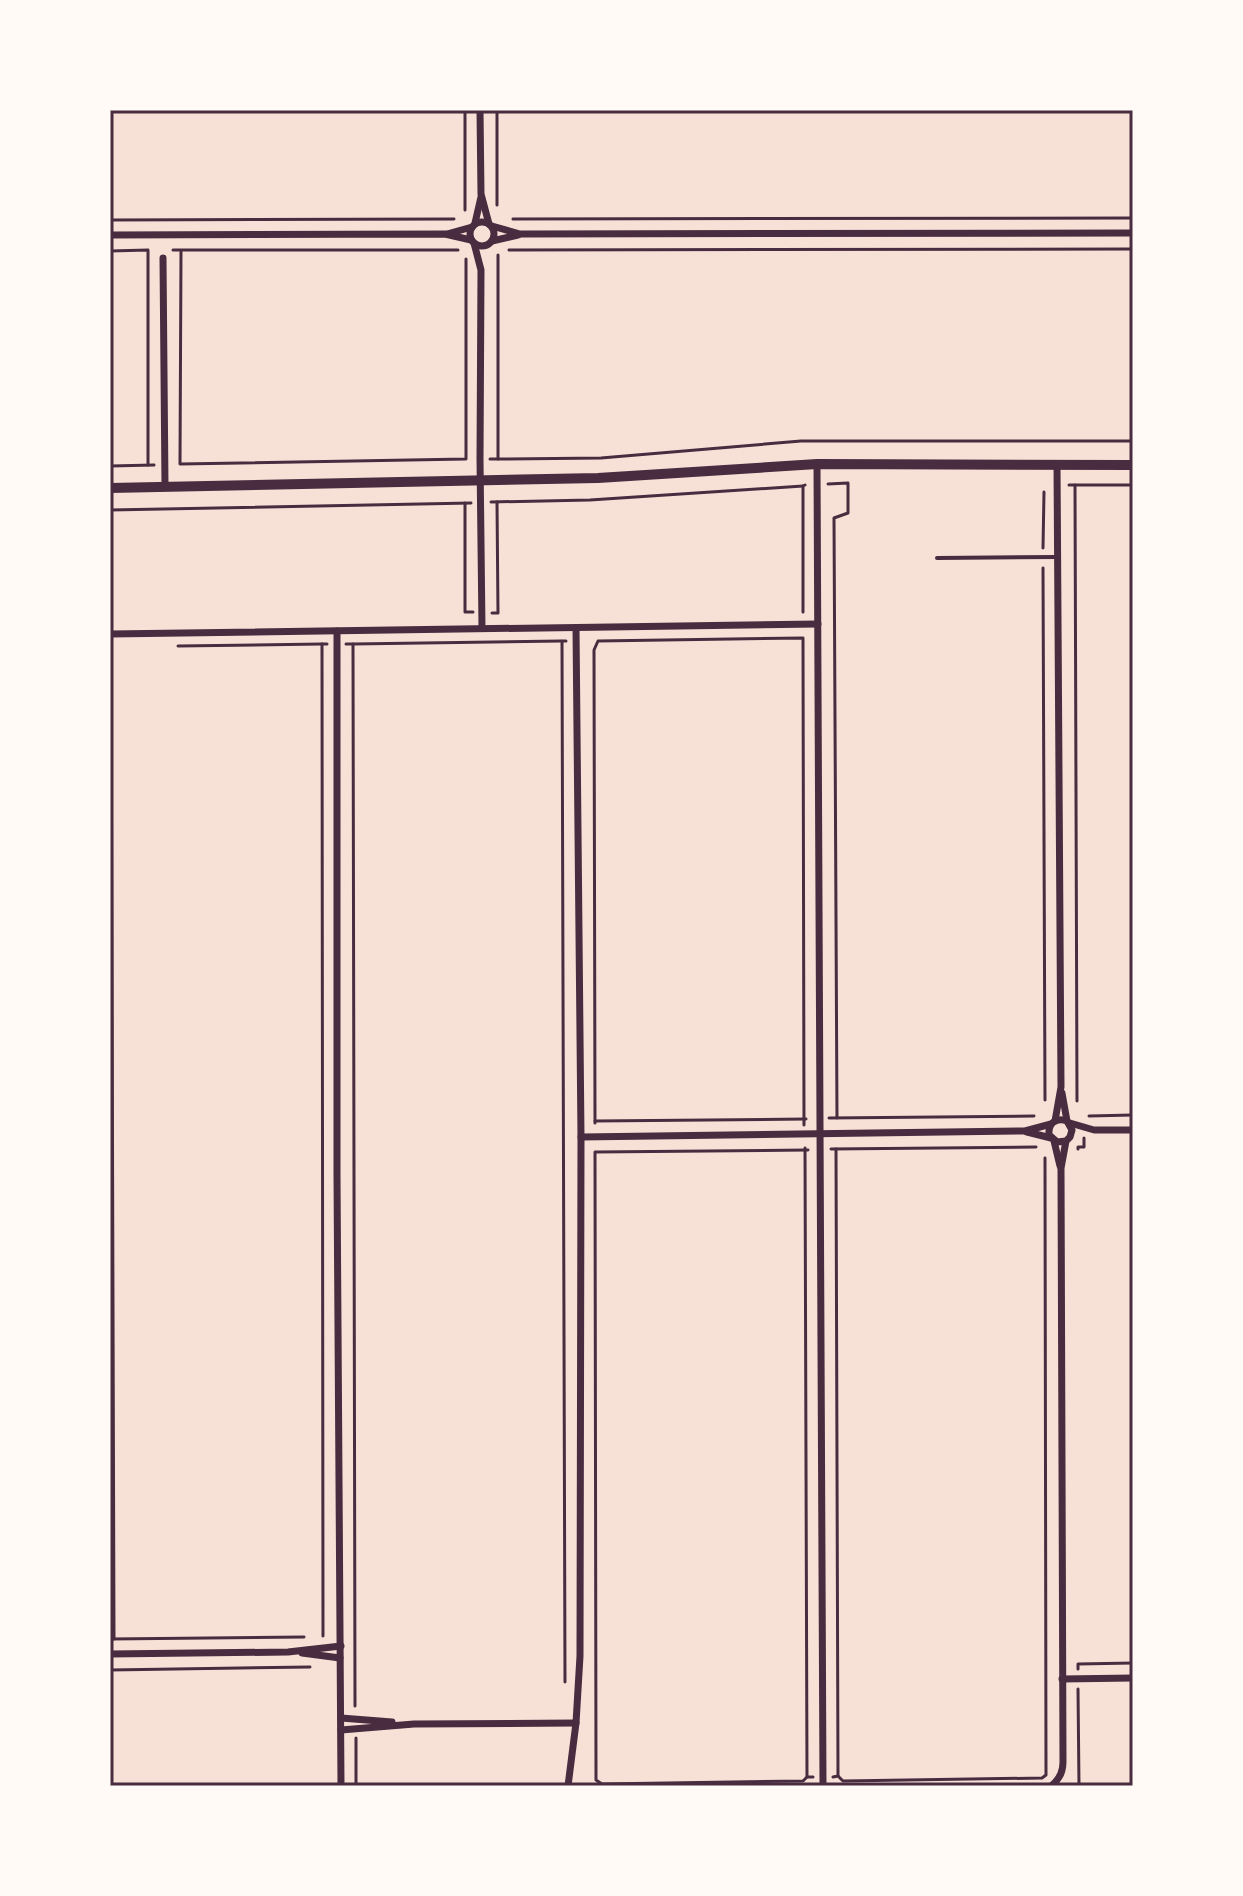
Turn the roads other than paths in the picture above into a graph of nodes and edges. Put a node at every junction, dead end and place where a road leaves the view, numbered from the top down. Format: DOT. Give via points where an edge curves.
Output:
graph roads {
  1 [pos="480,110"];
  2 [pos="481,194"];
  3 [pos="474,225"];
  4 [pos="491,225"];
  5 [pos="1133,233"];
  6 [pos="445,234"];
  7 [pos="520,234"];
  8 [pos="110,235"];
  9 [pos="473,242"];
  10 [pos="490,242"];
  11 [pos="163,254"];
  12 [pos="481,270"];
  13 [pos="817,464"];
  14 [pos="1057,464"];
  15 [pos="1133,465"];
  16 [pos="481,481"];
  17 [pos="165,487"];
  18 [pos="110,488"];
  19 [pos="1059,557"];
  20 [pos="937,558"];
  21 [pos="818,624"];
  22 [pos="482,628"];
  23 [pos="576,628"];
  24 [pos="337,631"];
  25 [pos="110,634"];
  26 [pos="1061,1108"];
  27 [pos="1053,1122"];
  28 [pos="1068,1122"];
  29 [pos="1094,1130"];
  30 [pos="1133,1130"];
  31 [pos="1025,1131"];
  32 [pos="820,1133"];
  33 [pos="581,1137"];
  34 [pos="1053,1139"];
  35 [pos="1068,1139"];
  36 [pos="1061,1168"];
  37 [pos="341,1646"];
  38 [pos="288,1652"];
  39 [pos="110,1654"];
  40 [pos="340,1658"];
  41 [pos="1133,1678"];
  42 [pos="1062,1679"];
  43 [pos="341,1718"];
  44 [pos="576,1723"];
  45 [pos="414,1724"];
  46 [pos="341,1730"];
  47 [pos="341,1786"];
  48 [pos="568,1786"];
  49 [pos="823,1786"];
  50 [pos="1051,1786"];
  1 -- 2 [label="street"];
  2 -- 3 [label="street"];
  2 -- 4 [label="street"];
  3 -- 4 [label="street"];
  3 -- 6 [label="street"];
  3 -- 9 [label="street"];
  4 -- 7 [label="street"];
  4 -- 10 [label="street"];
  5 -- 7 [label="street"];
  6 -- 8 [label="street"];
  6 -- 9 [label="street"];
  7 -- 10 [label="street"];
  9 -- 10 [label="street"];
  9 -- 12 [label="street"];
  10 -- 12 [label="street"];
  11 -- 17 [label="street"];
  12 -- 16 [label="street"];
  13 -- 14 [label="main road"];
  13 -- 16 [label="main road"];
  13 -- 21 [label="street"];
  14 -- 15 [label="main road"];
  14 -- 19 [label="street"];
  16 -- 17 [label="main road"];
  16 -- 22 [label="street"];
  17 -- 18 [label="main road"];
  19 -- 20 [label="lane"];
  19 -- 26 [label="street"];
  21 -- 23 [label="street"];
  21 -- 32 [label="street"];
  22 -- 23 [label="street"];
  22 -- 24 [label="street"];
  23 -- 33 [label="street"];
  24 -- 25 [label="street"];
  24 -- 37 [label="street"];
  26 -- 27 [label="street"];
  26 -- 28 [label="street"];
  27 -- 28 [label="street"];
  27 -- 31 [label="street"];
  27 -- 34 [label="street"];
  28 -- 29 [label="street"];
  28 -- 35 [label="street"];
  29 -- 30 [label="street"];
  29 -- 35 [label="street"];
  31 -- 32 [label="street"];
  31 -- 34 [label="street"];
  32 -- 33 [label="street"];
  32 -- 49 [label="street"];
  33 -- 44 [label="street"];
  34 -- 35 [label="street"];
  34 -- 36 [label="street"];
  35 -- 36 [label="street"];
  36 -- 42 [label="street"];
  37 -- 38 [label="street"];
  37 -- 40 [label="street"];
  38 -- 39 [label="street"];
  38 -- 40 [label="street"];
  40 -- 43 [label="street"];
  41 -- 42 [label="street"];
  42 -- 50 [label="street" via="1063,1770"];
  43 -- 45 [label="street"];
  43 -- 46 [label="street"];
  44 -- 45 [label="street"];
  44 -- 48 [label="street"];
  45 -- 46 [label="street"];
  46 -- 47 [label="street"];
}
